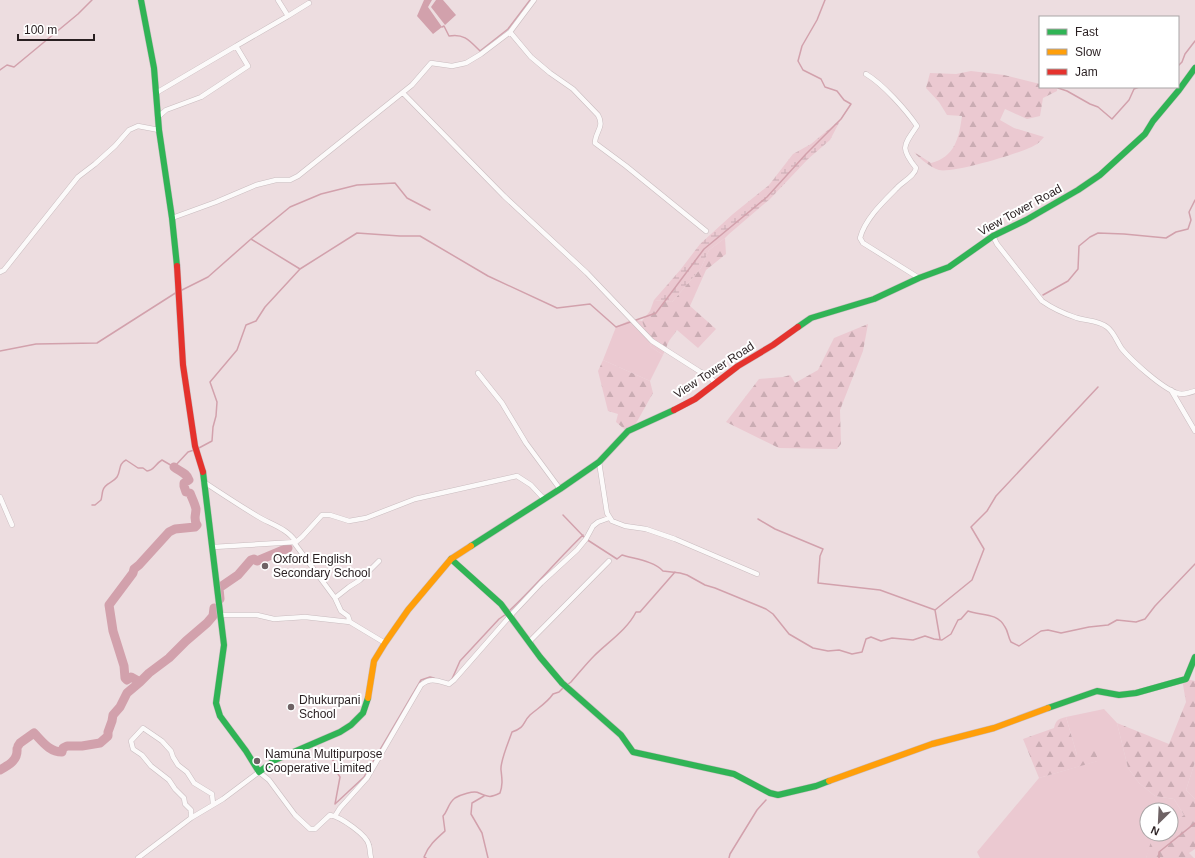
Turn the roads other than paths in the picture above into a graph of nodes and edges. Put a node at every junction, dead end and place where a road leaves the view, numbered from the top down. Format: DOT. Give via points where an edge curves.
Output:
graph roads {
  1 [pos="142,0"];
  2 [pos="278,0"];
  3 [pos="534,0"];
  4 [pos="309,2"];
  5 [pos="288,16"];
  6 [pos="510,32"];
  7 [pos="236,46"];
  8 [pos="1195,68"];
  9 [pos="866,74"];
  10 [pos="156,93"];
  11 [pos="403,93"];
  12 [pos="158,117"];
  13 [pos="159,130"];
  14 [pos="172,218"];
  15 [pos="706,231"];
  16 [pos="992,236"];
  17 [pos="0,272"];
  18 [pos="919,278"];
  19 [pos="478,373"];
  20 [pos="715,383"];
  21 [pos="1170,389"];
  22 [pos="1195,391"];
  23 [pos="1195,431"];
  24 [pos="599,462"];
  25 [pos="204,482"];
  26 [pos="560,489"];
  27 [pos="0,497"];
  28 [pos="544,499"];
  29 [pos="609,518"];
  30 [pos="12,525"];
  31 [pos="296,542"];
  32 [pos="213,547"];
  33 [pos="451,559"];
  34 [pos="379,560"];
  35 [pos="609,561"];
  36 [pos="757,574"];
  37 [pos="335,598"];
  38 [pos="220,615"];
  39 [pos="511,615"];
  40 [pos="350,622"];
  41 [pos="529,642"];
  42 [pos="385,643"];
  43 [pos="1195,657"];
  44 [pos="259,772"];
  45 [pos="213,804"];
  46 [pos="336,816"];
  47 [pos="191,818"];
  48 [pos="138,858"];
  49 [pos="371,858"];
  1 -- 10 [label="street"];
  2 -- 5 [label="street"];
  3 -- 6 [label="street"];
  4 -- 5 [label="street"];
  5 -- 7 [label="street"];
  6 -- 11 [label="street" via="466,63 452,66 431,63"];
  6 -- 15 [label="street" via="531,56 573,89 598,115 601,124 595,143"];
  7 -- 10 [label="street"];
  7 -- 12 [label="street" via="248,66 201,96 166,110"];
  8 -- 16 [label="street, View Tower Road" via="1145,134 1100,175 1026,220"];
  9 -- 18 [label="street" via="894,98 917,126 905,149 906,155 916,168 869,219 860,238 863,243"];
  10 -- 12 [label="street"];
  11 -- 14 [label="street" via="298,176 290,180 276,180 256,185"];
  11 -- 20 [label="street" via="641,331 652,341 710,377"];
  12 -- 13 [label="street"];
  13 -- 14 [label="street"];
  13 -- 17 [label="street" via="138,126 129,130 118,143 78,177"];
  14 -- 25 [label="street" via="183,365 195,449"];
  16 -- 18 [label="street, View Tower Road" via="949,267"];
  16 -- 21 [label="street" via="1042,301 1078,318 1106,326 1122,348 1142,368"];
  18 -- 20 [label="street, View Tower Road" via="874,299 811,318"];
  19 -- 26 [label="street" via="502,403"];
  20 -- 24 [label="street, View Tower Road" via="695,399 628,431"];
  21 -- 22 [label="street" via="1185,394"];
  21 -- 23 [label="street"];
  24 -- 26 [label="street, View Tower Road"];
  24 -- 29 [label="street"];
  25 -- 31 [label="street" via="292,535"];
  25 -- 32 [label="street"];
  26 -- 28 [label="street, View Tower Road"];
  27 -- 30 [label="street"];
  28 -- 31 [label="street" via="531,485 517,476 415,499 366,518 349,521 322,515"];
  28 -- 33 [label="street, View Tower Road"];
  29 -- 36 [label="street" via="625,526 646,529 675,539"];
  29 -- 39 [label="street" via="593,526 577,550"];
  31 -- 32 [label="street"];
  31 -- 37 [label="street"];
  32 -- 38 [label="street"];
  33 -- 39 [label="street"];
  33 -- 42 [label="street, View Tower Road" via="408,610"];
  34 -- 37 [label="street" via="360,580"];
  35 -- 41 [label="street"];
  37 -- 40 [label="street"];
  38 -- 40 [label="street" via="257,615 274,619 305,617"];
  38 -- 44 [label="street" via="224,645 216,703 220,716"];
  39 -- 41 [label="street"];
  39 -- 46 [label="street" via="449,684 427,680 421,685 367,778"];
  40 -- 42 [label="street"];
  41 -- 43 [label="street" via="562,683 621,735 633,752 734,774 778,795 816,786 932,744 994,728 1097,691 1136,693 1186,679"];
  42 -- 44 [label="street, View Tower Road" via="374,661 369,695 363,713 351,726 275,760"];
  44 -- 45 [label="street"];
  44 -- 46 [label="street" via="269,780 295,815 310,830 315,829 330,815"];
  45 -- 47 [label="street"];
  45 -- 47 [label="street" via="212,794 194,783 162,741 143,728 131,741 133,748 169,780 184,798 185,804 191,810"];
  46 -- 49 [label="street" via="366,839"];
  47 -- 48 [label="street"];
}
